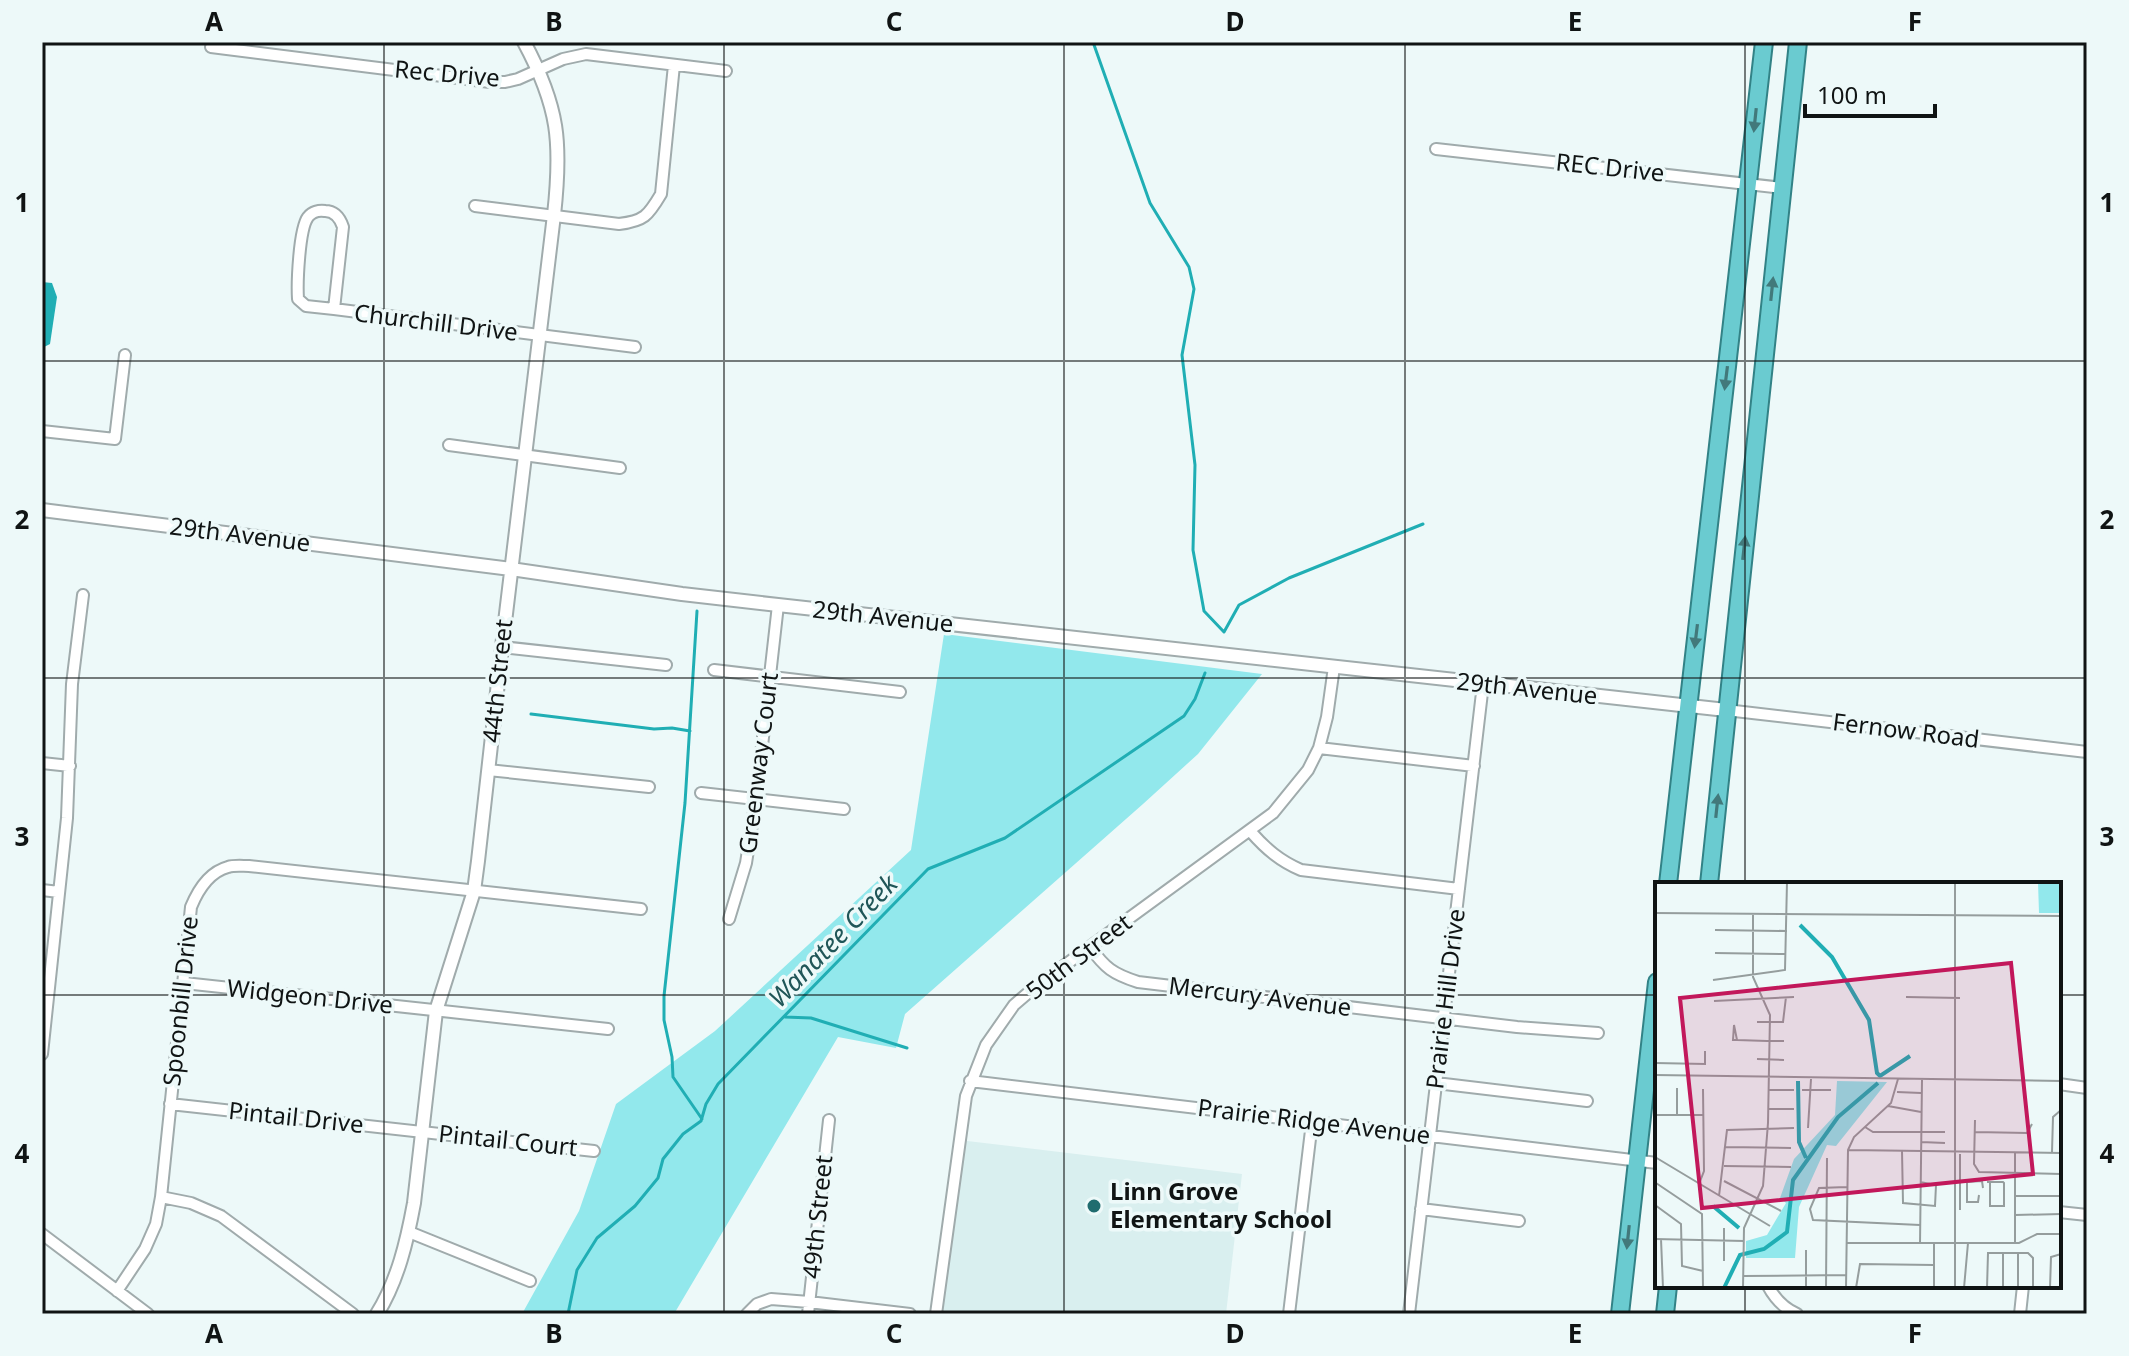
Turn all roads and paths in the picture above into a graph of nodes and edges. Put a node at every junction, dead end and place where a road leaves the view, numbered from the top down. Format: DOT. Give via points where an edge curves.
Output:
graph roads {
  1 [pos="524,42"];
  2 [pos="1764,42"];
  3 [pos="1798,42"];
  4 [pos="211,47"];
  5 [pos="674,65"];
  6 [pos="539,69"];
  7 [pos="726,71"];
  8 [pos="1436,149"];
  9 [pos="1748,184"];
  10 [pos="1783,188"];
  11 [pos="475,206"];
  12 [pos="554,215"];
  13 [pos="334,309"];
  14 [pos="539,336"];
  15 [pos="635,347"];
  16 [pos="125,355"];
  17 [pos="42,431"];
  18 [pos="449,445"];
  19 [pos="525,455"];
  20 [pos="620,468"];
  21 [pos="42,510"];
  22 [pos="511,569"];
  23 [pos="83,595"];
  24 [pos="778,605"];
  25 [pos="502,647"];
  26 [pos="666,665"];
  27 [pos="1334,667"];
  28 [pos="714,670"];
  29 [pos="770,676"];
  30 [pos="1483,684"];
  31 [pos="900,692"];
  32 [pos="1688,707"];
  33 [pos="1726,710"];
  34 [pos="1319,748"];
  35 [pos="2087,752"];
  36 [pos="42,763"];
  37 [pos="70,766"];
  38 [pos="1474,766"];
  39 [pos="488,770"];
  40 [pos="649,787"];
  41 [pos="701,793"];
  42 [pos="756,799"];
  43 [pos="844,809"];
  44 [pos="1251,832"];
  45 [pos="1668,882"];
  46 [pos="1709,882"];
  47 [pos="1459,889"];
  48 [pos="42,890"];
  49 [pos="474,891"];
  50 [pos="59,892"];
  51 [pos="641,909"];
  52 [pos="729,919"];
  53 [pos="1090,947"];
  54 [pos="184,983"];
  55 [pos="1655,1000"];
  56 [pos="436,1011"];
  57 [pos="1444,1019"];
  58 [pos="44,1025"];
  59 [pos="608,1029"];
  60 [pos="1598,1033"];
  61 [pos="42,1054"];
  62 [pos="970,1081"];
  63 [pos="1436,1083"];
  64 [pos="2061,1084"];
  65 [pos="2087,1088"];
  66 [pos="1587,1101"];
  67 [pos="170,1104"];
  68 [pos="829,1120"];
  69 [pos="1312,1122"];
  70 [pos="422,1132"];
  71 [pos="1430,1135"];
  72 [pos="594,1151"];
  73 [pos="1637,1160"];
  74 [pos="1655,1163"];
  75 [pos="161,1197"];
  76 [pos="1421,1209"];
  77 [pos="2061,1212"];
  78 [pos="2087,1215"];
  79 [pos="1519,1221"];
  80 [pos="409,1232"];
  81 [pos="42,1234"];
  82 [pos="530,1281"];
  83 [pos="1668,1288"];
  84 [pos="1769,1288"];
  85 [pos="2023,1288"];
  86 [pos="117,1291"];
  87 [pos="809,1302"];
  88 [pos="148,1314"];
  89 [pos="353,1314"];
  90 [pos="377,1314"];
  91 [pos="747,1314"];
  92 [pos="808,1314"];
  93 [pos="910,1314"];
  94 [pos="936,1314"];
  95 [pos="1289,1314"];
  96 [pos="1409,1314"];
  97 [pos="1620,1314"];
  98 [pos="1665,1314"];
  99 [pos="1797,1314"];
  100 [pos="2020,1314"];
  1 -- 6 [label="street, 44th Street"];
  2 -- 9 [label="highway, one-way"];
  3 -- 10 [label="highway"];
  4 -- 6 [label="street, Rec Drive" via="490,82 518,79"];
  5 -- 6 [label="street, Rec Drive" via="586,54"];
  5 -- 7 [label="street, Rec Drive"];
  5 -- 12 [label="street" via="661,194 650,213 638,222 619,224"];
  6 -- 12 [label="street, 44th Street" via="558,138"];
  8 -- 9 [label="street, REC Drive"];
  9 -- 10 [label="street, REC Drive"];
  9 -- 32 [label="highway, one-way"];
  33 -- 10 [label="highway, one-way"];
  11 -- 12 [label="street"];
  12 -- 14 [label="street, 44th Street"];
  13 -- 13 [label="street, Churchill Drive" via="343,227 332,212 323,210 306,219 303,229 298,299 306,306"];
  13 -- 14 [label="street, Churchill Drive"];
  14 -- 15 [label="street, Churchill Drive"];
  14 -- 19 [label="street, 44th Street"];
  16 -- 17 [label="street" via="115,439"];
  18 -- 19 [label="street"];
  19 -- 20 [label="street"];
  19 -- 22 [label="street, 44th Street"];
  21 -- 22 [label="street, 29th Avenue"];
  22 -- 24 [label="street, 29th Avenue"];
  22 -- 25 [label="street, 44th Street"];
  23 -- 37 [label="street" via="72,684"];
  24 -- 27 [label="street, 29th Avenue"];
  24 -- 29 [label="street, Greenway Court"];
  25 -- 26 [label="street"];
  25 -- 39 [label="street, 44th Street"];
  27 -- 30 [label="street, 29th Avenue"];
  27 -- 34 [label="street, 50th Street"];
  28 -- 29 [label="street"];
  29 -- 31 [label="street"];
  29 -- 42 [label="street, Greenway Court"];
  30 -- 32 [label="street, 29th Avenue"];
  30 -- 38 [label="street, Prairie Hill Drive"];
  32 -- 33 [label="street, 29th Avenue"];
  32 -- 45 [label="highway"];
  33 -- 35 [label="street, Fernow Road"];
  46 -- 33 [label="highway, one-way"];
  34 -- 38 [label="street"];
  34 -- 44 [label="street, 50th Street" via="1290,793"];
  36 -- 37 [label="street"];
  37 -- 50 [label="street"];
  38 -- 47 [label="street, Prairie Hill Drive"];
  39 -- 40 [label="street"];
  39 -- 49 [label="street, 44th Street"];
  41 -- 42 [label="street"];
  42 -- 43 [label="street"];
  42 -- 52 [label="street, Greenway Court" via="746,863"];
  44 -- 47 [label="street" via="1266,849 1301,870"];
  44 -- 53 [label="street, 50th Street"];
  47 -- 57 [label="street, Prairie Hill Drive"];
  48 -- 50 [label="street"];
  49 -- 51 [label="street, Spoonbill Drive"];
  49 -- 54 [label="street, Spoonbill Drive" via="228,866 198,889 191,907"];
  49 -- 56 [label="street, 44th Street"];
  50 -- 58 [label="street"];
  53 -- 57 [label="street, Mercury Avenue" via="1115,974 1138,982"];
  53 -- 62 [label="street, 50th Street" via="1014,1005 986,1045"];
  54 -- 56 [label="street, Widgeon Drive"];
  54 -- 67 [label="street, Spoonbill Drive"];
  55 -- 73 [label="highway"];
  56 -- 59 [label="street, Widgeon Drive"];
  56 -- 70 [label="street, 44th Street"];
  57 -- 60 [label="street, Mercury Avenue"];
  57 -- 63 [label="street, Prairie Hill Drive"];
  58 -- 61 [label="street"];
  62 -- 69 [label="street, Prairie Ridge Avenue"];
  62 -- 94 [label="street, 50th Street"];
  63 -- 66 [label="street"];
  63 -- 71 [label="street, Prairie Hill Drive"];
  64 -- 65 [label="street"];
  67 -- 70 [label="street, Pintail Drive"];
  67 -- 75 [label="street, Spoonbill Drive"];
  68 -- 87 [label="street, 49th Street"];
  69 -- 71 [label="street, Prairie Ridge Avenue"];
  69 -- 95 [label="street"];
  70 -- 72 [label="street, Pintail Court"];
  70 -- 80 [label="street, 44th Street"];
  71 -- 73 [label="street, Prairie Ridge Avenue"];
  71 -- 76 [label="street, Prairie Hill Drive"];
  73 -- 74 [label="street, Prairie Ridge Avenue"];
  73 -- 97 [label="highway, one-way"];
  75 -- 86 [label="street, Spoonbill Drive" via="145,1249"];
  75 -- 89 [label="street" via="221,1216"];
  76 -- 79 [label="street"];
  76 -- 96 [label="street, Prairie Hill Drive"];
  77 -- 78 [label="street"];
  80 -- 82 [label="street"];
  80 -- 90 [label="street, 44th Street"];
  81 -- 86 [label="street"];
  83 -- 98 [label="highway"];
  84 -- 99 [label="street"];
  85 -- 100 [label="street"];
  86 -- 88 [label="street"];
  87 -- 91 [label="street" via="771,1299"];
  87 -- 92 [label="street, 49th Street"];
  87 -- 93 [label="street"];
}
